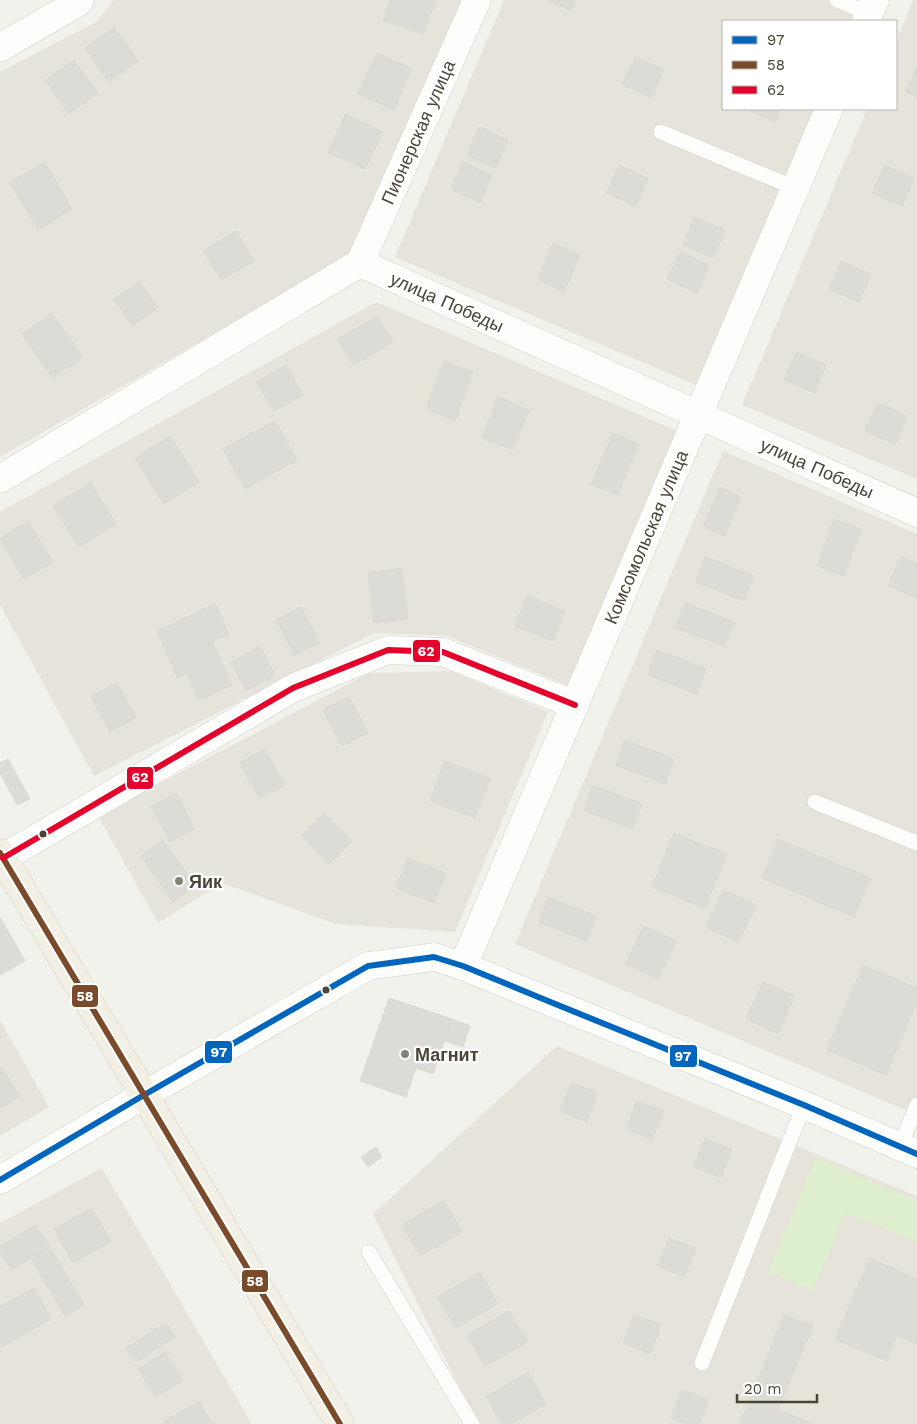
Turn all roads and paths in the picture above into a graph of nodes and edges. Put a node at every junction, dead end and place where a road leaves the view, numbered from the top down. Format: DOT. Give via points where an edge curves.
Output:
graph roads {
  1 [pos="80,0"];
  2 [pos="477,0"];
  3 [pos="836,0"];
  4 [pos="870,12"];
  5 [pos="0,48"];
  6 [pos="829,110"];
  7 [pos="661,132"];
  8 [pos="795,188"];
  9 [pos="360,263"];
  10 [pos="699,414"];
  11 [pos="0,479"];
  12 [pos="917,513"];
  13 [pos="575,705"];
  14 [pos="815,802"];
  15 [pos="917,843"];
  16 [pos="1,855"];
  17 [pos="464,966"];
  18 [pos="144,1095"];
  19 [pos="804,1105"];
  20 [pos="917,1105"];
  21 [pos="909,1150"];
  22 [pos="0,1180"];
  23 [pos="369,1252"];
  24 [pos="702,1364"];
  25 [pos="340,1424"];
  26 [pos="472,1424"];
  1 -- 5 [label="street"];
  2 -- 9 [label="street, Пионерская улица"];
  3 -- 4 [label="lane"];
  6 -- 8 [label="street, Комсомольская улица"];
  7 -- 8 [label="lane"];
  8 -- 10 [label="street, Комсомольская улица"];
  9 -- 10 [label="street, улица Победы"];
  9 -- 11 [label="street"];
  10 -- 12 [label="street, улица Победы"];
  10 -- 13 [label="street, Комсомольская улица"];
  13 -- 16 [label="street" via="443,652 388,650 294,688"];
  13 -- 17 [label="street, Комсомольская улица"];
  14 -- 15 [label="lane"];
  16 -- 18 [label="main road"];
  17 -- 18 [label="street" via="434,957 368,966"];
  17 -- 19 [label="street"];
  18 -- 22 [label="street"];
  18 -- 25 [label="main road"];
  19 -- 21 [label="street"];
  19 -- 24 [label="lane"];
  20 -- 21 [label="lane"];
  23 -- 26 [label="lane"];
}
